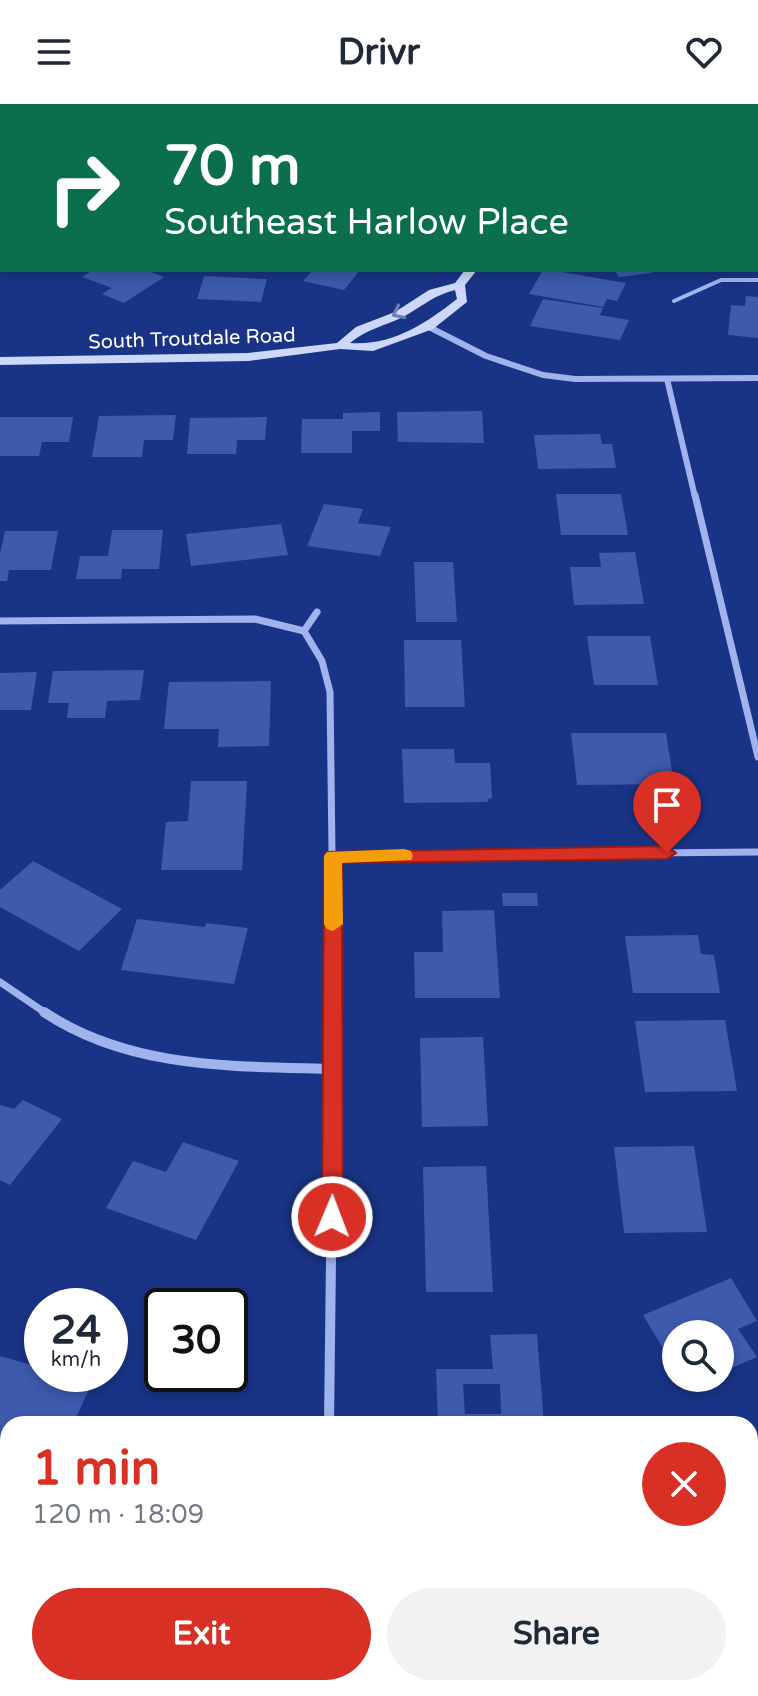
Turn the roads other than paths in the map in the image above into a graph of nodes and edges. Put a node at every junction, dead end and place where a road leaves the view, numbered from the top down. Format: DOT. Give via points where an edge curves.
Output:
graph roads {
  1 [pos="469,272"];
  2 [pos="758,280"];
  3 [pos="459,285"];
  4 [pos="674,301"];
  5 [pos="429,327"];
  6 [pos="340,346"];
  7 [pos="0,361"];
  8 [pos="758,378"];
  9 [pos="667,379"];
  10 [pos="317,612"];
  11 [pos="0,621"];
  12 [pos="304,631"];
  13 [pos="758,757"];
  14 [pos="758,852"];
  15 [pos="333,856"];
  16 [pos="0,982"];
  17 [pos="335,1069"];
  18 [pos="329,1416"];
  1 -- 3 [label="main road"];
  2 -- 4 [label="lane" via="721,280"];
  3 -- 5 [label="main road, South Troutdale Road" via="463,300"];
  3 -- 6 [label="main road, one-way" via="433,292 399,314 360,329"];
  5 -- 6 [label="main road, South Troutdale Road" via="373,348"];
  5 -- 9 [label="street" via="486,356 543,375"];
  6 -- 7 [label="main road, South Troutdale Road" via="248,357"];
  8 -- 9 [label="street"];
  9 -- 13 [label="street"];
  10 -- 12 [label="street"];
  11 -- 12 [label="street" via="255,619"];
  12 -- 15 [label="street" via="322,661 330,692"];
  14 -- 15 [label="street"];
  15 -- 17 [label="street"];
  16 -- 17 [label="street" via="66,1026 112,1047 164,1061"];
  17 -- 18 [label="street"];
}
